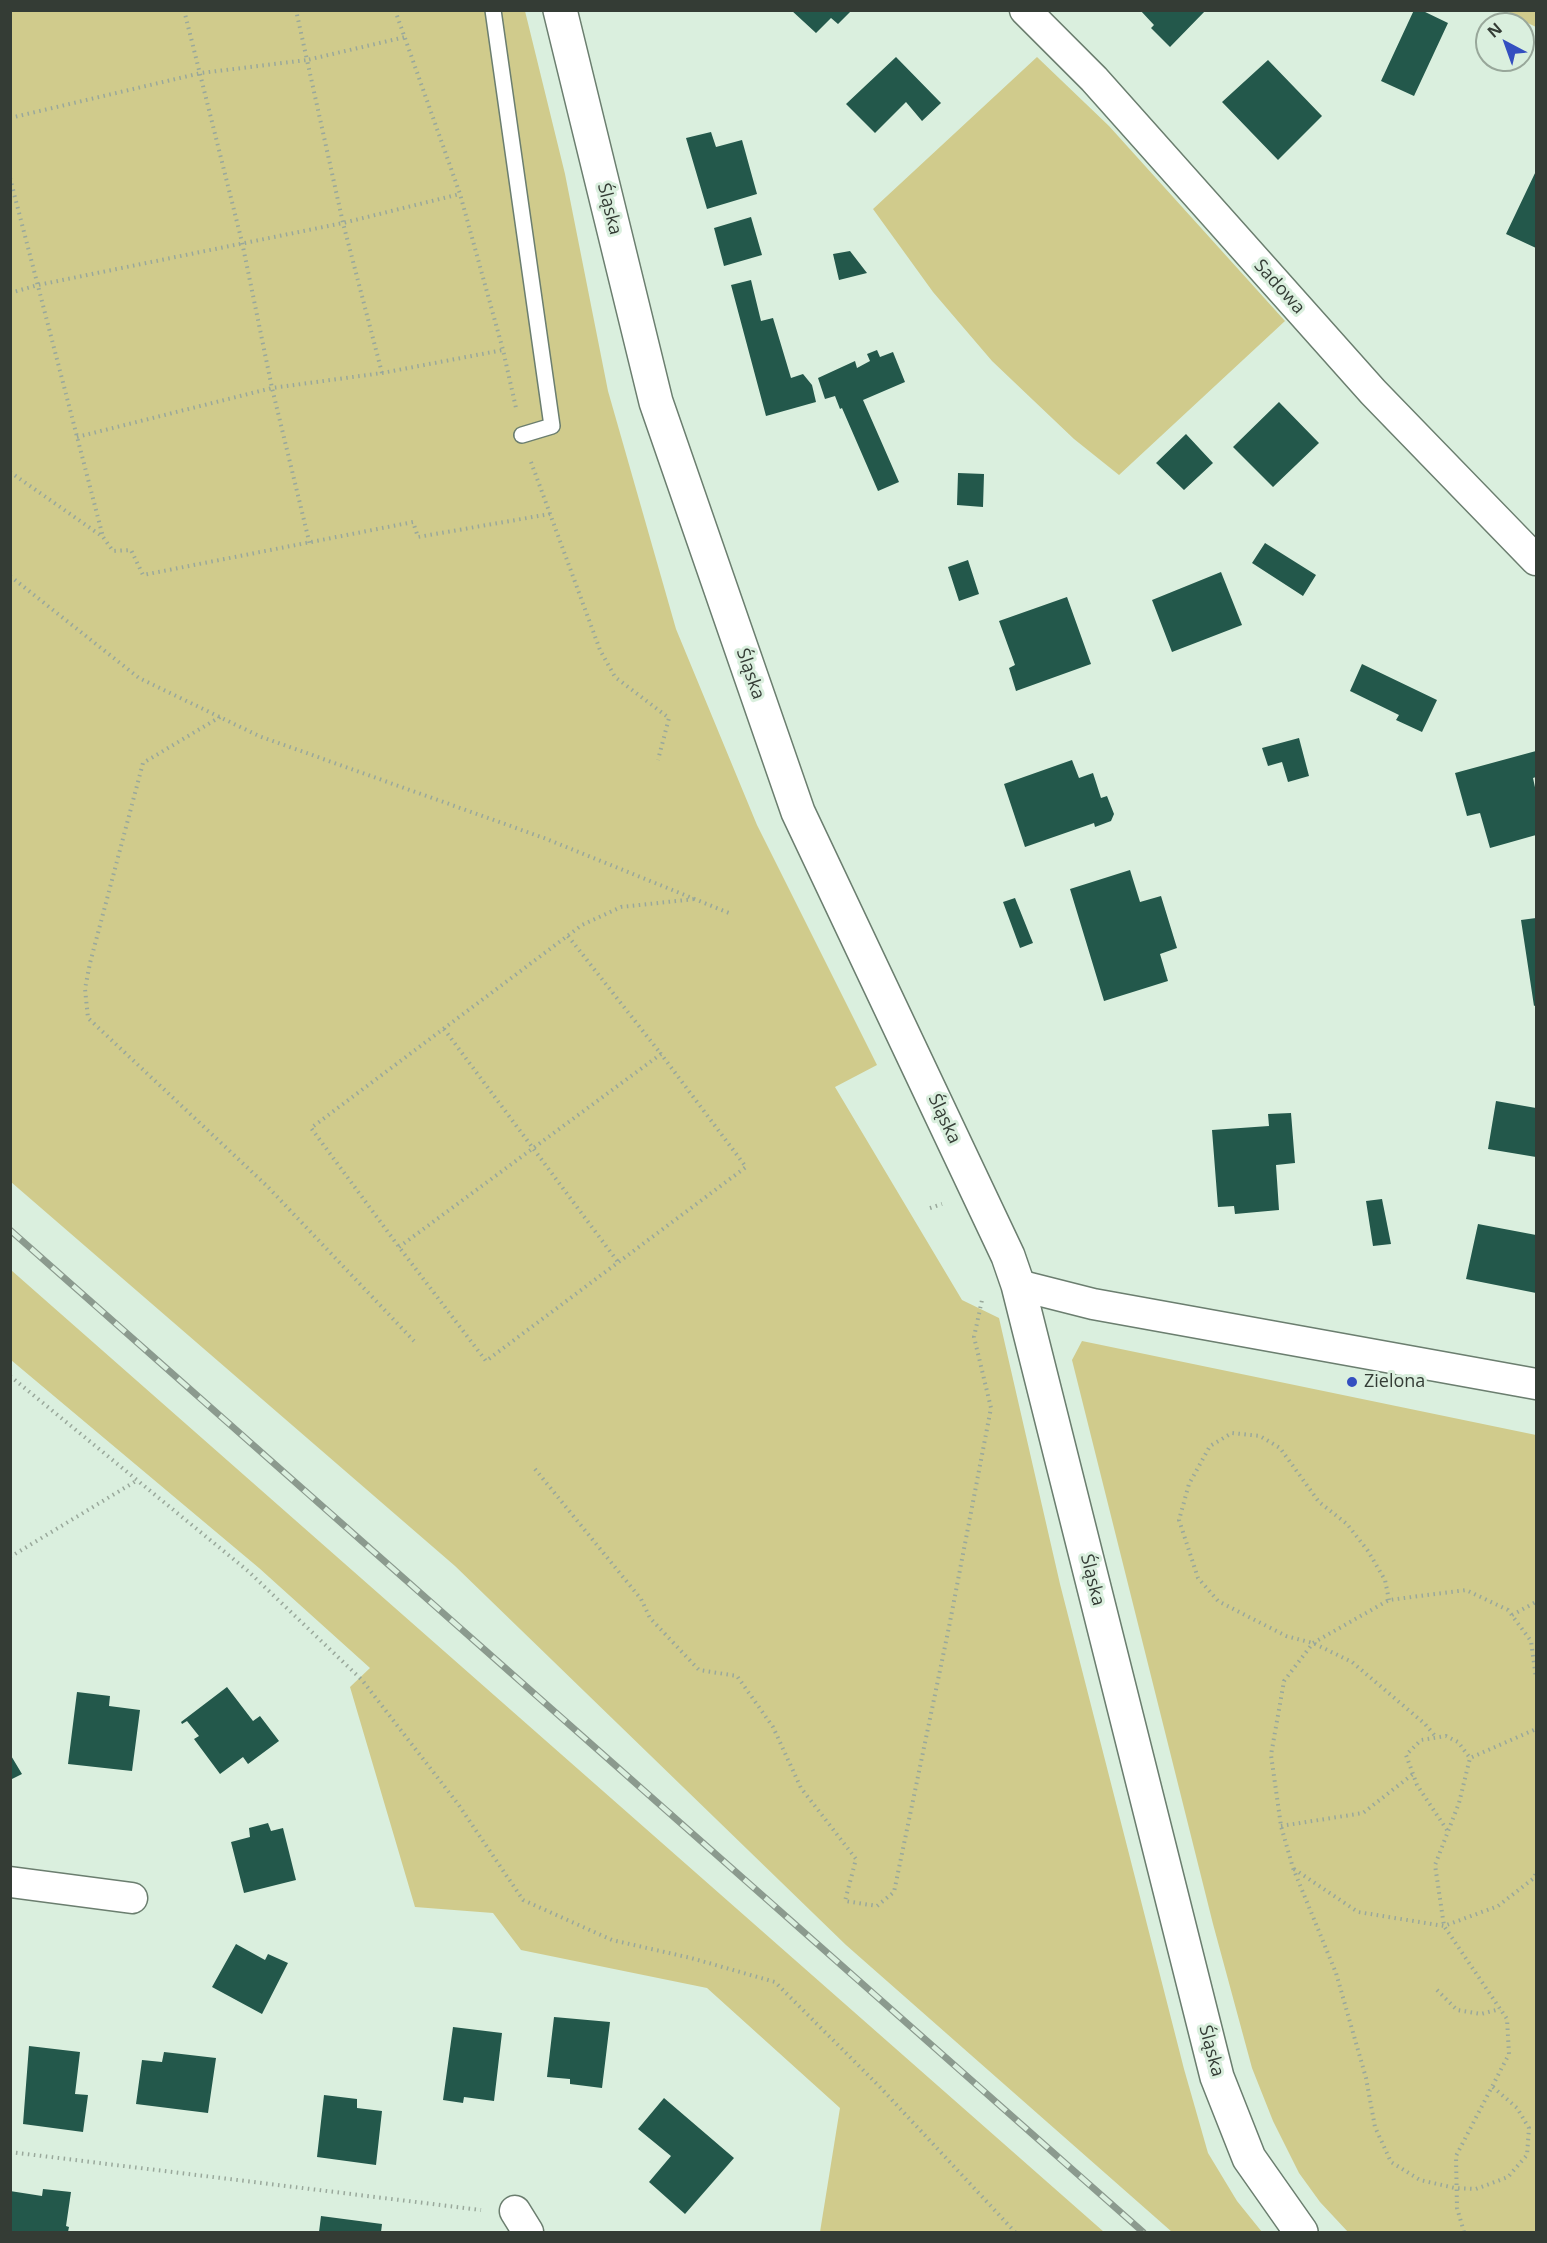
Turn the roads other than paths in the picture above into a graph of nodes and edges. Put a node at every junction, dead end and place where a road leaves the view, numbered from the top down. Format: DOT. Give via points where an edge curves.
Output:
graph roads {
  1 [pos="493,10"];
  2 [pos="560,10"];
  3 [pos="1025,10"];
  4 [pos="522,435"];
  5 [pos="1536,560"];
  6 [pos="1018,1285"];
  7 [pos="1536,1384"];
  8 [pos="10,1882"];
  9 [pos="132,1898"];
  10 [pos="1301,2232"];
  1 -- 4 [label="lane" via="552,426"];
  2 -- 6 [label="street, Śląska" via="656,402 798,812 978,1190"];
  3 -- 5 [label="street, Sadowa" via="1094,80 1373,392"];
  6 -- 7 [label="street" via="1093,1304"];
  6 -- 10 [label="street, Śląska" via="1217,2077 1249,2158"];
  8 -- 9 [label="street"];
}
